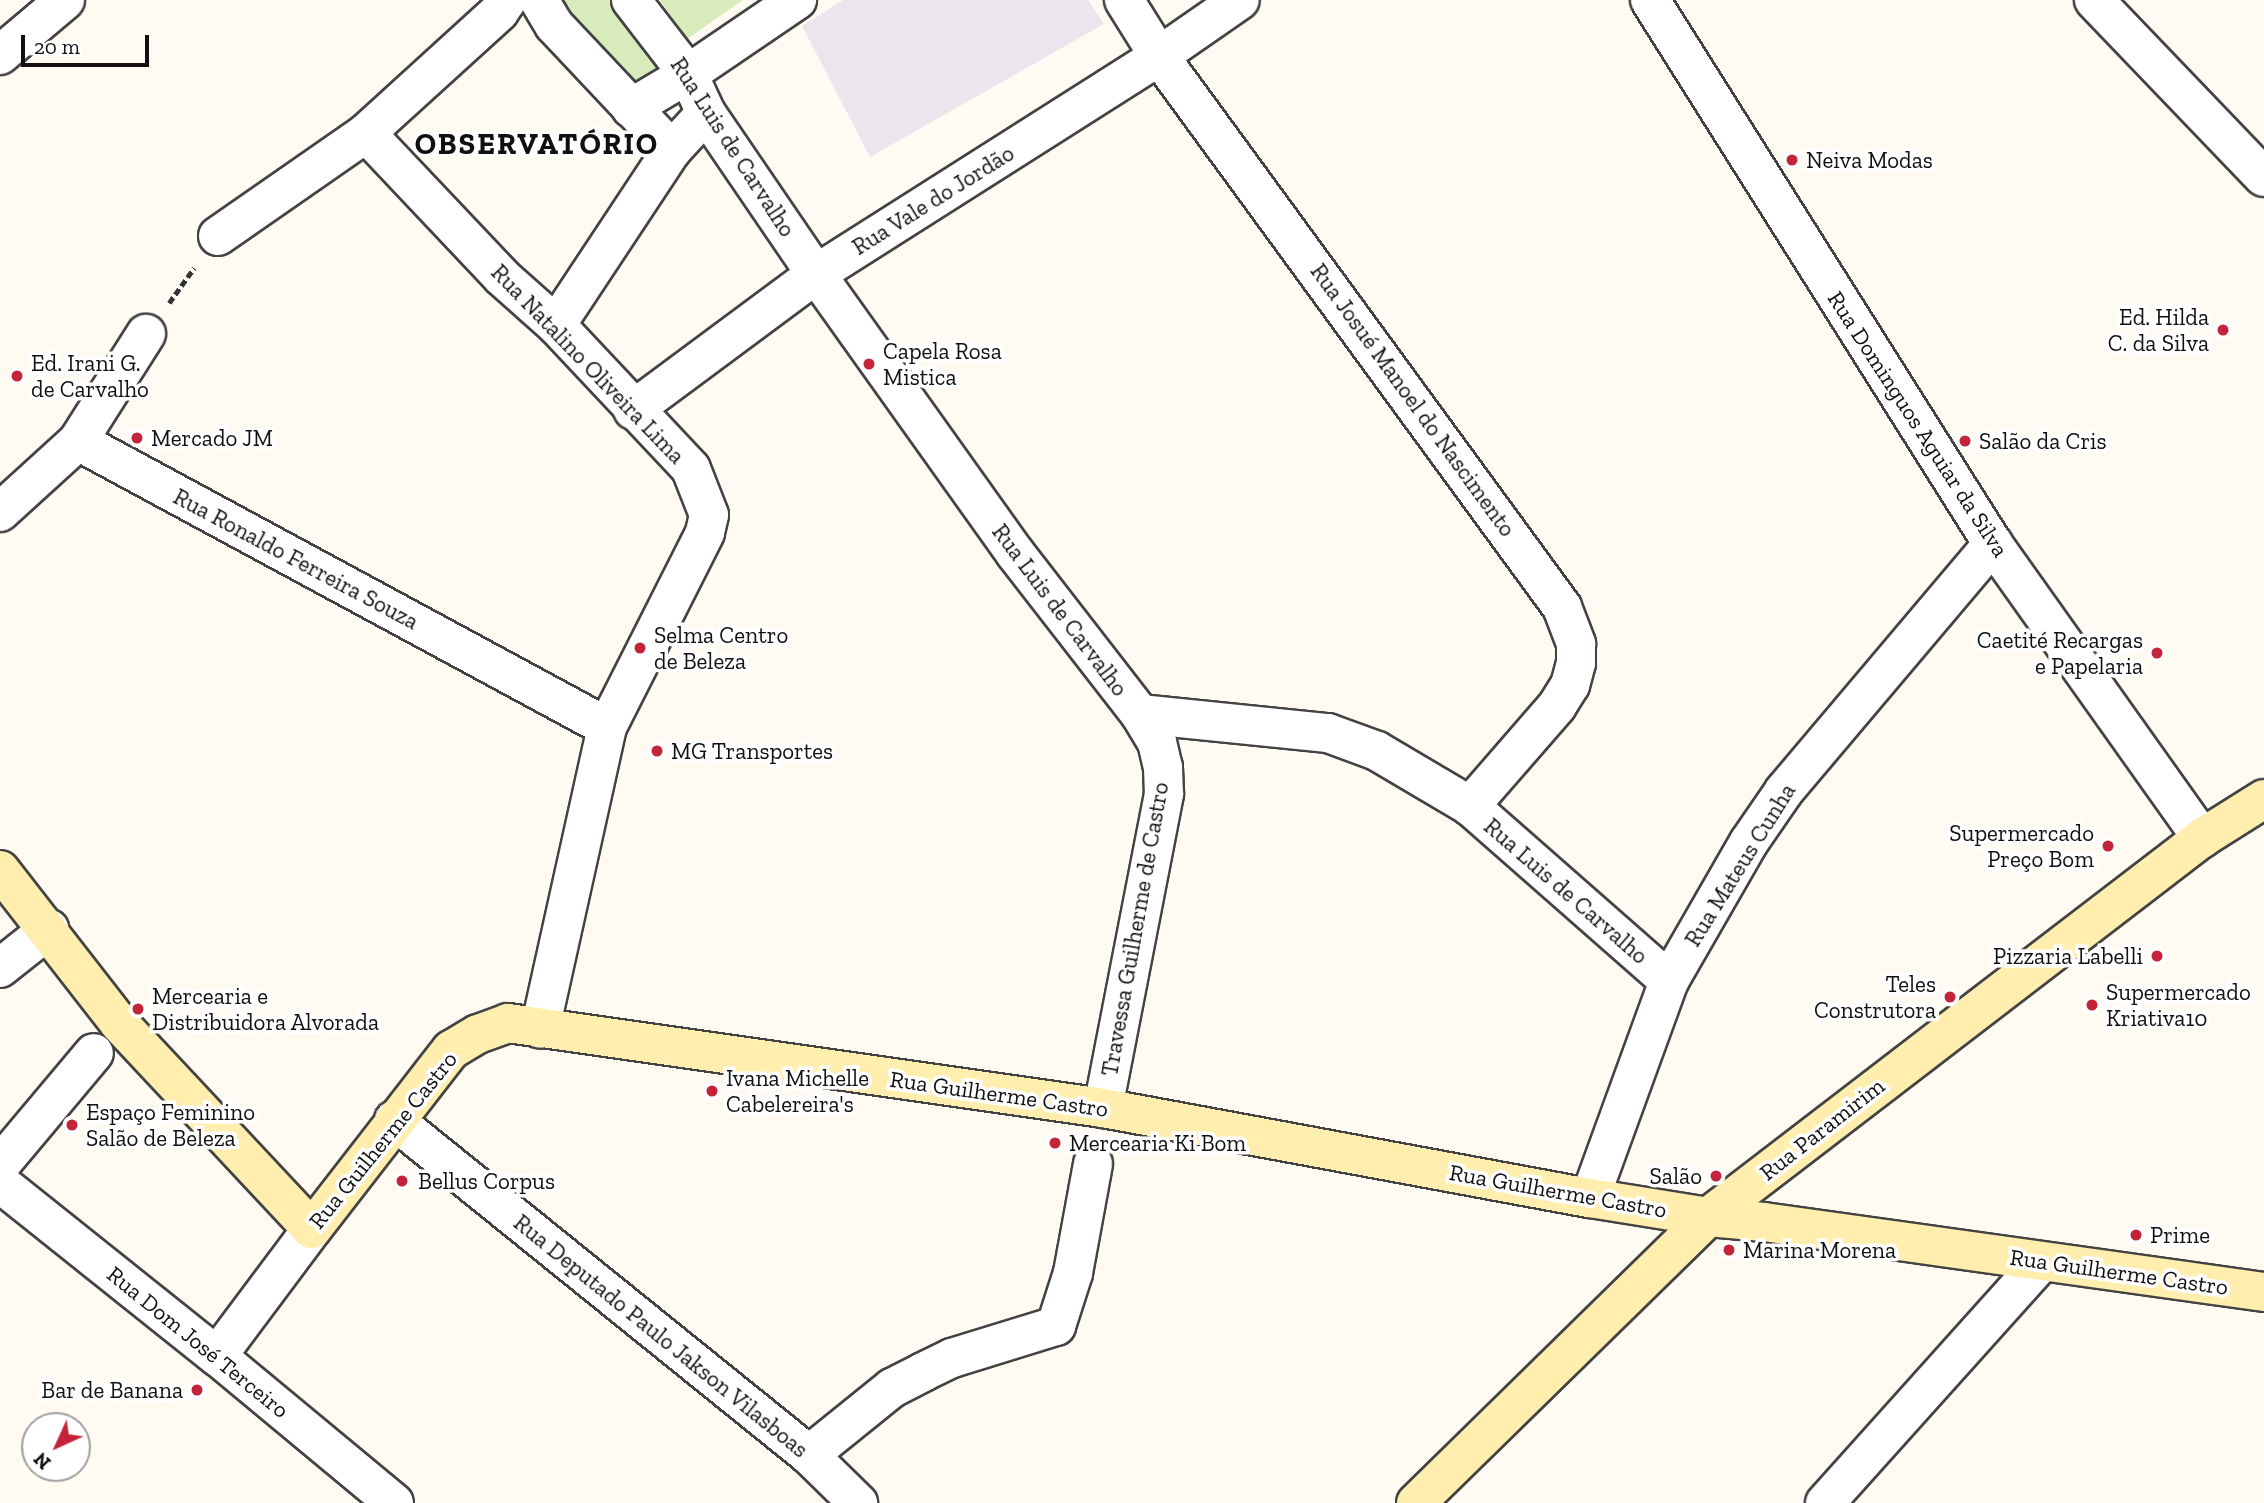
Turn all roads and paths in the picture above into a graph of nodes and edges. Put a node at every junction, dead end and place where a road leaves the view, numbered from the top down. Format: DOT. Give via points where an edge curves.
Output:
graph roads {
  1 [pos="65,0"];
  2 [pos="507,0"];
  3 [pos="539,0"];
  4 [pos="631,0"];
  5 [pos="797,0"];
  6 [pos="1124,0"];
  7 [pos="1240,0"];
  8 [pos="1650,0"];
  9 [pos="2094,0"];
  10 [pos="0,55"];
  11 [pos="1159,56"];
  12 [pos="688,74"];
  13 [pos="631,108"];
  14 [pos="706,113"];
  15 [pos="366,133"];
  16 [pos="672,150"];
  17 [pos="2264,177"];
  18 [pos="218,236"];
  19 [pos="816,274"];
  20 [pos="556,325"];
  21 [pos="146,334"];
  22 [pos="633,410"];
  23 [pos="78,441"];
  24 [pos="0,512"];
  25 [pos="1993,544"];
  26 [pos="1140,714"];
  27 [pos="607,727"];
  28 [pos="2264,799"];
  29 [pos="1470,806"];
  30 [pos="2202,838"];
  31 [pos="0,870"];
  32 [pos="48,929"];
  33 [pos="0,968"];
  34 [pos="1669,981"];
  35 [pos="540,1029"];
  36 [pos="94,1054"];
  37 [pos="1103,1108"];
  38 [pos="394,1120"];
  39 [pos="1093,1164"];
  40 [pos="0,1165"];
  41 [pos="0,1183"];
  42 [pos="1590,1198"];
  43 [pos="1707,1217"];
  44 [pos="312,1229"];
  45 [pos="2041,1262"];
  46 [pos="2264,1292"];
  47 [pos="217,1356"];
  48 [pos="809,1455"];
  49 [pos="394,1503"];
  50 [pos="858,1503"];
  51 [pos="1416,1503"];
  52 [pos="1825,1503"];
  1 -- 10 [label="street"];
  2 -- 15 [label="street"];
  3 -- 13 [label="street" via="554,25"];
  4 -- 12 [label="street, Rua Luis de Carvalho"];
  5 -- 12 [label="street"];
  6 -- 11 [label="street, Rua Josué Manoel do Nascimento"];
  7 -- 11 [label="street, Rua Vale do Jordão"];
  8 -- 25 [label="street, Rua Dominguos Aguiar da Silva"];
  9 -- 17 [label="street"];
  11 -- 19 [label="street, Rua Vale do Jordão"];
  11 -- 29 [label="street, Rua Josué Manoel do Nascimento" via="1562,607 1576,644 1570,685"];
  12 -- 13 [label="street"];
  12 -- 14 [label="street, Rua Luis de Carvalho"];
  13 -- 16 [label="street"];
  14 -- 16 [label="street"];
  14 -- 19 [label="street, Rua Luis de Carvalho"];
  15 -- 18 [label="street"];
  15 -- 20 [label="street, Rua Natalino Oliveira Lima" via="502,277"];
  16 -- 20 [label="street"];
  18 -- 21 [label="path"];
  19 -- 22 [label="street, Rua Vale do Jordão"];
  19 -- 26 [label="street, Rua Luis de Carvalho" via="1015,553"];
  20 -- 22 [label="street, Rua Natalino Oliveira Lima"];
  21 -- 23 [label="street"];
  22 -- 27 [label="street, Rua Natalino Oliveira Lima" via="691,469 709,515 705,533"];
  23 -- 24 [label="street"];
  23 -- 27 [label="street, Rua Ronaldo Ferreira Souza"];
  25 -- 30 [label="street, Rua Dominguos Aguiar da Silva"];
  25 -- 34 [label="street, Rua Mateus Cunha" via="1784,791 1749,842"];
  26 -- 29 [label="street, Rua Luis de Carvalho" via="1328,733 1377,751"];
  26 -- 37 [label="street, Travessa Guilherme de Castro" via="1157,743 1164,794"];
  27 -- 35 [label="street, Rua Natalino Oliveira Lima"];
  28 -- 30 [label="street, Rua Paramirim"];
  29 -- 34 [label="street, Rua Luis de Carvalho"];
  30 -- 43 [label="street, Rua Paramirim"];
  31 -- 32 [label="street"];
  32 -- 33 [label="street"];
  32 -- 44 [label="street" via="119,1023"];
  34 -- 42 [label="street, Rua Mateus Cunha"];
  35 -- 37 [label="street, Rua Guilherme Castro"];
  35 -- 38 [label="street, Rua Guilherme Castro" via="508,1023 451,1050"];
  36 -- 40 [label="street"];
  37 -- 42 [label="street, Rua Guilherme Castro"];
  38 -- 44 [label="street, Rua Guilherme Castro"];
  38 -- 48 [label="street, Rua Deputado Paulo Jakson Vilasboas"];
  39 -- 48 [label="street" via="1073,1273 1056,1326 952,1358 913,1377 892,1388"];
  41 -- 47 [label="street, Rua Dom José Terceiro"];
  42 -- 43 [label="street, Rua Guilherme Castro"];
  43 -- 45 [label="street, Rua Guilherme Castro"];
  43 -- 51 [label="street, Rua Paramirim"];
  44 -- 47 [label="street, Rua Guilherme Castro"];
  45 -- 46 [label="street, Rua Guilherme Castro"];
  45 -- 52 [label="street"];
  47 -- 49 [label="street, Rua Dom José Terceiro"];
  48 -- 50 [label="street, Rua Deputado Paulo Jakson Vilasboas"];
}
